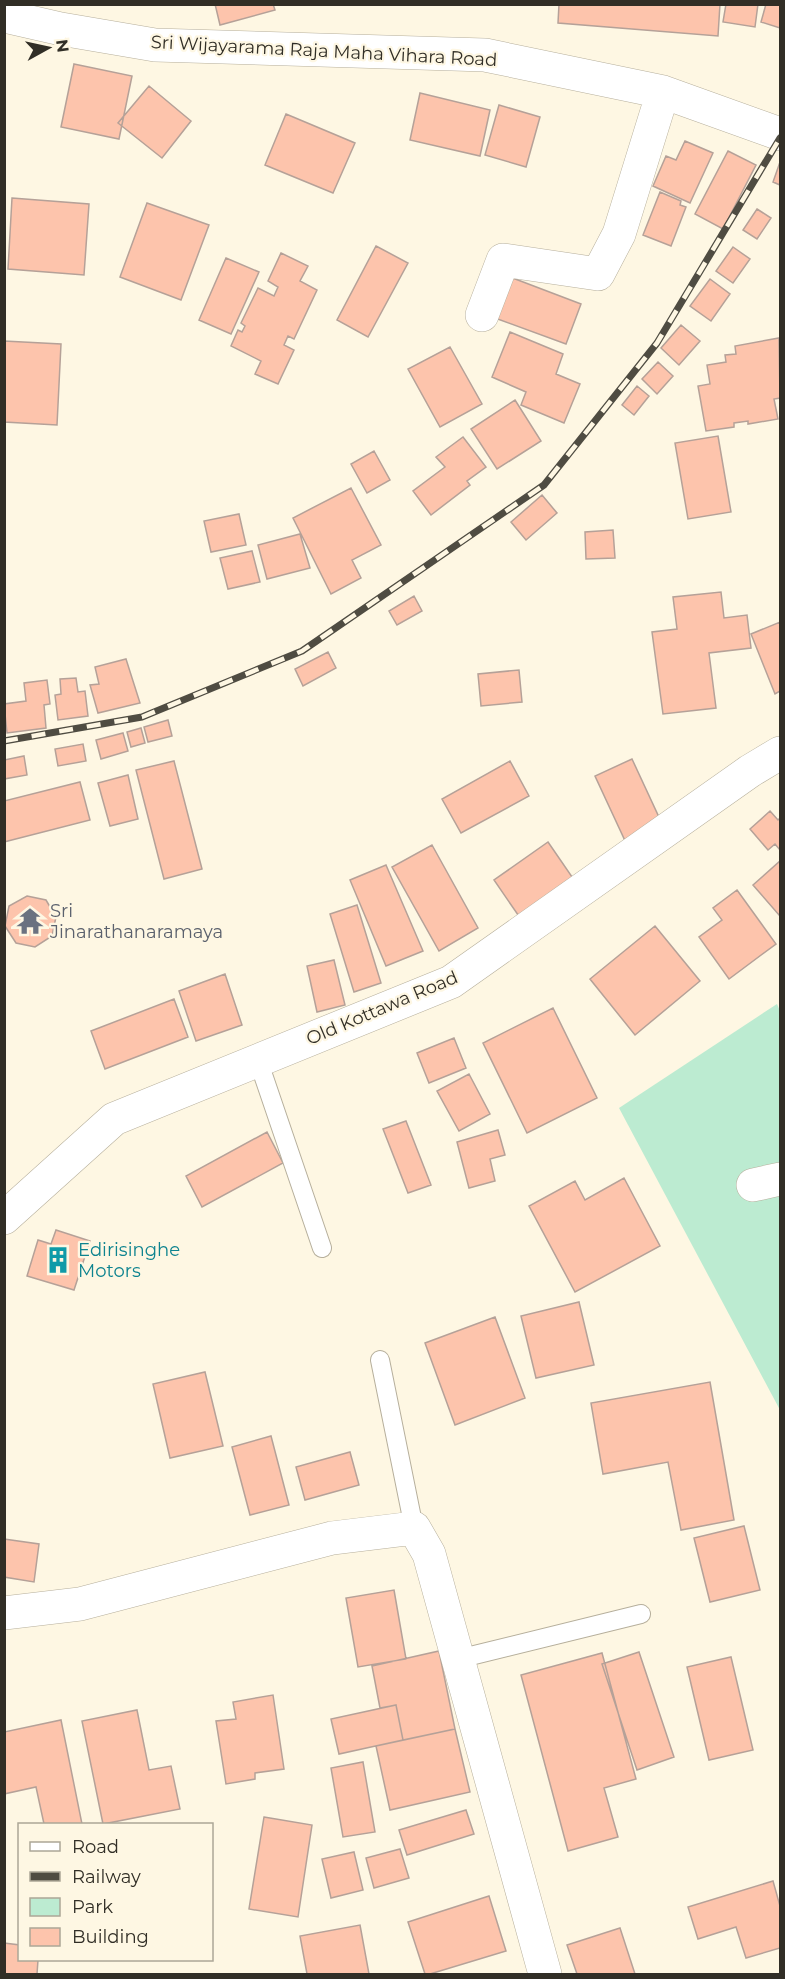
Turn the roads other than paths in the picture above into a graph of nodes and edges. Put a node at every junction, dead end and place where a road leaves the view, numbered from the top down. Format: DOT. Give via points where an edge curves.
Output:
graph roads {
  1 [pos="4,16"];
  2 [pos="60,17"];
  3 [pos="663,92"];
  4 [pos="780,134"];
  5 [pos="482,315"];
  6 [pos="780,753"];
  7 [pos="258,1060"];
  8 [pos="4,1218"];
  9 [pos="322,1248"];
  10 [pos="380,1360"];
  11 [pos="414,1528"];
  12 [pos="4,1613"];
  13 [pos="641,1614"];
  14 [pos="458,1659"];
  15 [pos="545,1974"];
  1 -- 2 [label="street, Sri Wijayarama Raja Maha Vihara Road"];
  2 -- 3 [label="street, Sri Wijayarama Raja Maha Vihara Road" via="155,45 485,55"];
  3 -- 4 [label="street, Sri Wijayarama Raja Maha Vihara Road"];
  3 -- 5 [label="street" via="619,234 598,274 503,260"];
  6 -- 7 [label="street, Old Kottawa Road" via="451,981"];
  7 -- 8 [label="street, Old Kottawa Road" via="114,1119"];
  7 -- 9 [label="lane"];
  10 -- 11 [label="lane"];
  11 -- 12 [label="street" via="332,1538 81,1604"];
  11 -- 14 [label="street" via="429,1554"];
  13 -- 14 [label="lane"];
  14 -- 15 [label="street"];
}
